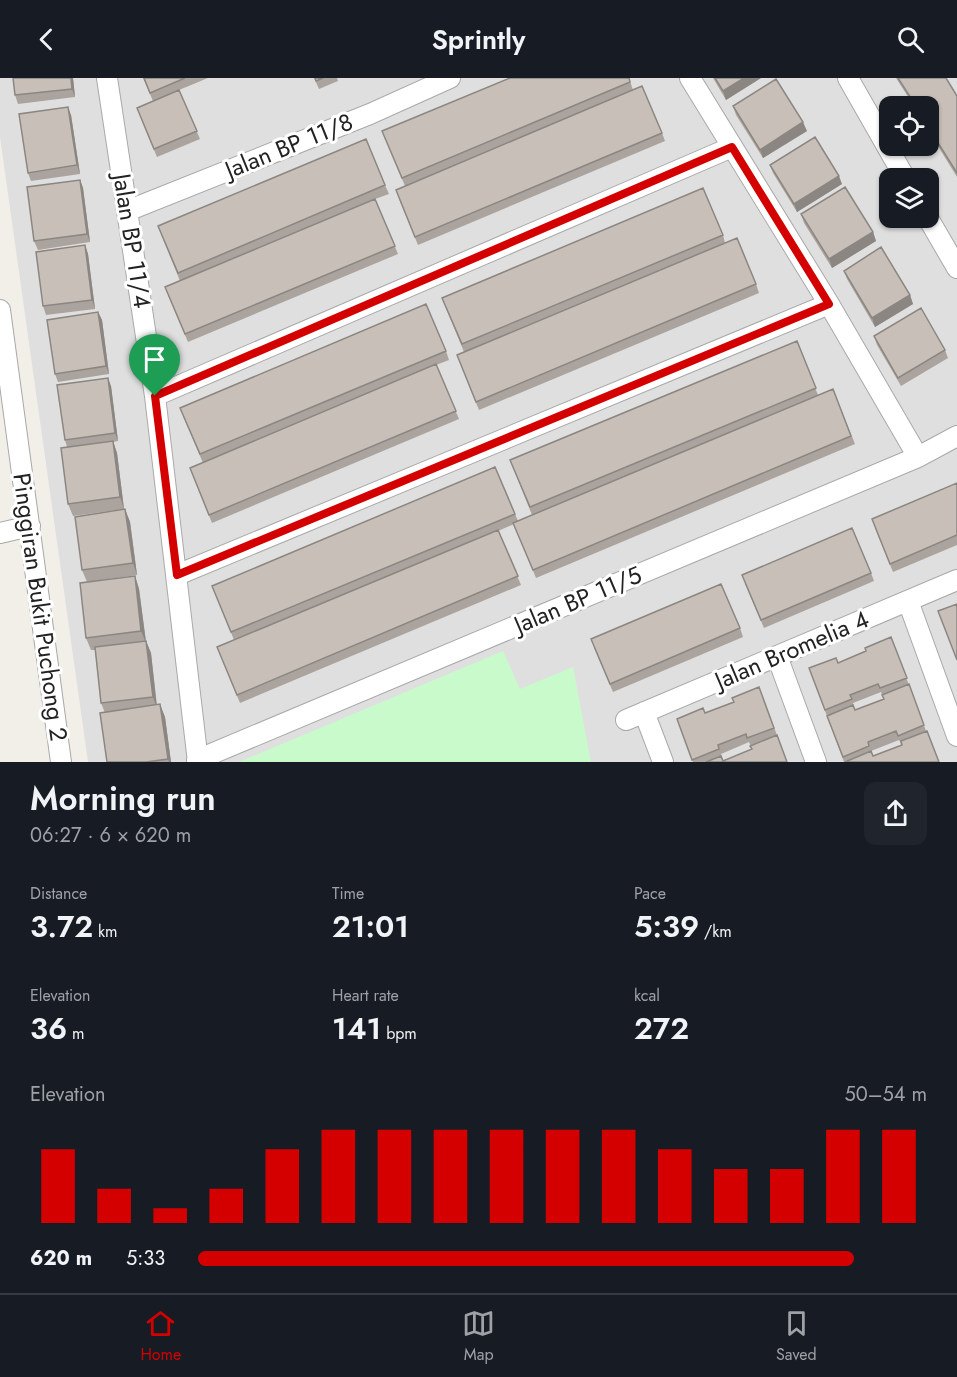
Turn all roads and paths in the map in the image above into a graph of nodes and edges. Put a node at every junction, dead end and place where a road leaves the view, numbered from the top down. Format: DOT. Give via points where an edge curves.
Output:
graph roads {
  1 [pos="107,78"];
  2 [pos="450,78"];
  3 [pos="690,78"];
  4 [pos="848,78"];
  5 [pos="732,147"];
  6 [pos="899,168"];
  7 [pos="127,211"];
  8 [pos="938,228"];
  9 [pos="950,239"];
  10 [pos="957,268"];
  11 [pos="829,304"];
  12 [pos="0,310"];
  13 [pos="155,396"];
  14 [pos="957,436"];
  15 [pos="918,457"];
  16 [pos="30,526"];
  17 [pos="0,533"];
  18 [pos="177,575"];
  19 [pos="957,580"];
  20 [pos="908,601"];
  21 [pos="777,656"];
  22 [pos="957,736"];
  23 [pos="197,761"];
  24 [pos="62,762"];
  25 [pos="663,762"];
  26 [pos="816,762"];
  1 -- 7 [label="street, Jalan BP 11/4"];
  2 -- 7 [label="street, Jalan BP 11/8"];
  3 -- 5 [label="street"];
  4 -- 6 [label="street"];
  5 -- 11 [label="street"];
  5 -- 13 [label="street"];
  7 -- 13 [label="street, Jalan BP 11/4"];
  8 -- 9 [label="street"];
  9 -- 10 [label="street"];
  11 -- 15 [label="street"];
  11 -- 18 [label="street"];
  12 -- 16 [label="street, Pinggiran Bukit Puchong 2"];
  13 -- 18 [label="street, Jalan BP 11/4"];
  14 -- 15 [label="street, Jalan BP 11/5"];
  15 -- 23 [label="street, Jalan BP 11/5"];
  16 -- 17 [label="street"];
  16 -- 24 [label="street, Pinggiran Bukit Puchong 2"];
  18 -- 23 [label="street, Jalan BP 11/4"];
  19 -- 20 [label="street, Jalan Bromelia 4"];
  20 -- 21 [label="street, Jalan Bromelia 4"];
  20 -- 22 [label="street"];
  21 -- 25 [label="street, Jalan Bromelia 4" via="635,716"];
  21 -- 26 [label="street"];
}
